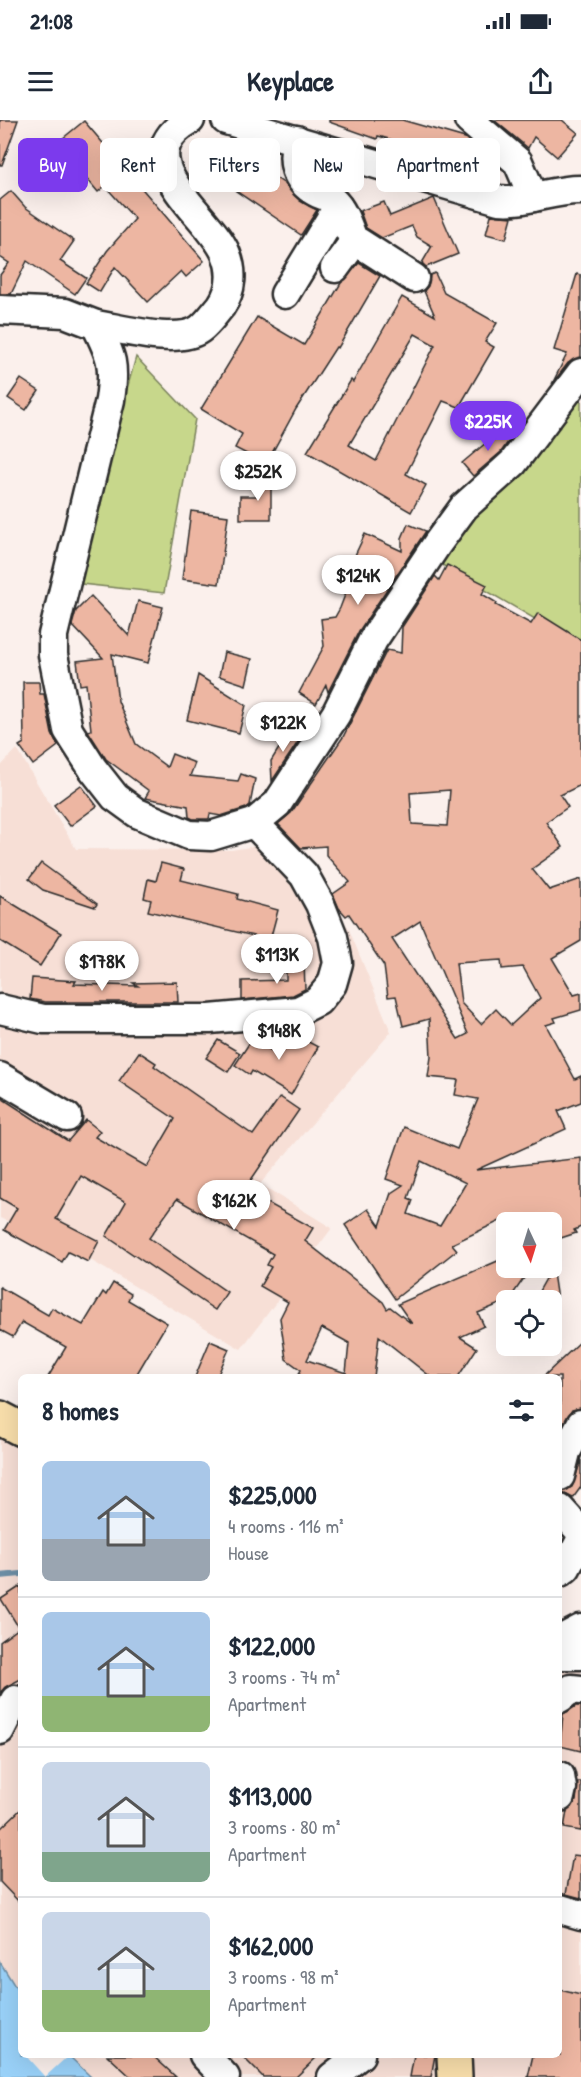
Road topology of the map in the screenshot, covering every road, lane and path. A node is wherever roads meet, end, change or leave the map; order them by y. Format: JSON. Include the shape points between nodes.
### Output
{"nodes":[{"id":1,"x":190,"y":120,"type":"edge"},
{"id":2,"x":226,"y":120,"type":"edge"},
{"id":3,"x":469,"y":120,"type":"edge"},
{"id":4,"x":292,"y":139,"type":"edge"},
{"id":5,"x":364,"y":160,"type":"edge"},
{"id":6,"x":581,"y":190,"type":"edge"},
{"id":7,"x":318,"y":192,"type":"edge"},
{"id":8,"x":533,"y":197,"type":"junction"},
{"id":9,"x":339,"y":207,"type":"junction"},
{"id":10,"x":354,"y":242,"type":"junction"},
{"id":11,"x":335,"y":268,"type":"dead end"},
{"id":12,"x":414,"y":278,"type":"dead end"},
{"id":13,"x":285,"y":294,"type":"dead end"},
{"id":14,"x":0,"y":310,"type":"edge"},
{"id":15,"x":96,"y":325,"type":"junction"},
{"id":16,"x":581,"y":373,"type":"edge"},
{"id":17,"x":254,"y":823,"type":"junction"},
{"id":18,"x":0,"y":1009,"type":"edge"},
{"id":19,"x":0,"y":1077,"type":"edge"},
{"id":20,"x":67,"y":1117,"type":"dead end"},
{"id":21,"x":0,"y":1418,"type":"edge"},
{"id":22,"x":581,"y":1424,"type":"edge"},
{"id":23,"x":18,"y":1427,"type":"edge"},
{"id":24,"x":562,"y":1468,"type":"edge"},
{"id":25,"x":562,"y":1511,"type":"edge"},
{"id":26,"x":581,"y":1532,"type":"edge"},
{"id":27,"x":581,"y":1540,"type":"edge"},
{"id":28,"x":562,"y":1571,"type":"edge"},
{"id":29,"x":581,"y":1629,"type":"edge"},
{"id":30,"x":562,"y":1639,"type":"edge"},
{"id":31,"x":562,"y":1655,"type":"edge"},
{"id":32,"x":581,"y":1655,"type":"edge"},
{"id":33,"x":581,"y":1690,"type":"edge"},
{"id":34,"x":562,"y":1696,"type":"edge"},
{"id":35,"x":12,"y":1703,"type":"edge"},
{"id":36,"x":0,"y":1730,"type":"edge"},
{"id":37,"x":562,"y":1910,"type":"edge"},
{"id":38,"x":581,"y":1916,"type":"edge"},
{"id":39,"x":207,"y":2058,"type":"edge"},
{"id":40,"x":356,"y":2058,"type":"edge"},
{"id":41,"x":454,"y":2058,"type":"edge"},
{"id":42,"x":225,"y":2077,"type":"edge"},
{"id":43,"x":332,"y":2077,"type":"edge"},
{"id":44,"x":455,"y":2077,"type":"edge"}],
"edges":[{"from":1,"to":15,"type":"street","via":[[175,128],[166,144],[165,163],[187,204],[225,251],[232,269],[224,302],[198,331],[185,335]]},
{"from":2,"to":4,"type":"street"},
{"from":3,"to":8,"type":"street","via":[[518,162]]},
{"from":5,"to":8,"type":"street","via":[[499,200],[516,202]]},
{"from":6,"to":8,"type":"street","via":[[556,190]]},
{"from":7,"to":9,"type":"street"},
{"from":9,"to":10,"type":"street"},
{"from":9,"to":13,"type":"street"},
{"from":10,"to":11,"type":"street"},
{"from":10,"to":12,"type":"street"},
{"from":14,"to":15,"type":"street","via":[[64,313]]},
{"from":15,"to":17,"type":"street","via":[[114,370],[110,400],[53,635],[53,655],[68,730],[115,796],[137,813],[189,835],[211,836]]},
{"from":16,"to":17,"type":"street","via":[[513,463],[464,507],[444,534],[373,640],[336,714],[277,804]]},
{"from":17,"to":18,"type":"street","via":[[304,875],[333,937],[338,963],[332,984],[318,1001],[298,1011],[210,1019],[43,1019]]},
{"from":19,"to":20,"type":"street"},
{"from":21,"to":23,"type":"highway"},
{"from":22,"to":24,"type":"street"},
{"from":25,"to":26,"type":"street"},
{"from":27,"to":28,"type":"street"},
{"from":29,"to":30,"type":"street"},
{"from":31,"to":32,"type":"street"},
{"from":33,"to":34,"type":"street","via":[[571,1689]]},
{"from":35,"to":36,"type":"street"},
{"from":37,"to":38,"type":"street"},
{"from":39,"to":42,"type":"street"},
{"from":40,"to":43,"type":"street"},
{"from":41,"to":44,"type":"highway"}]}
